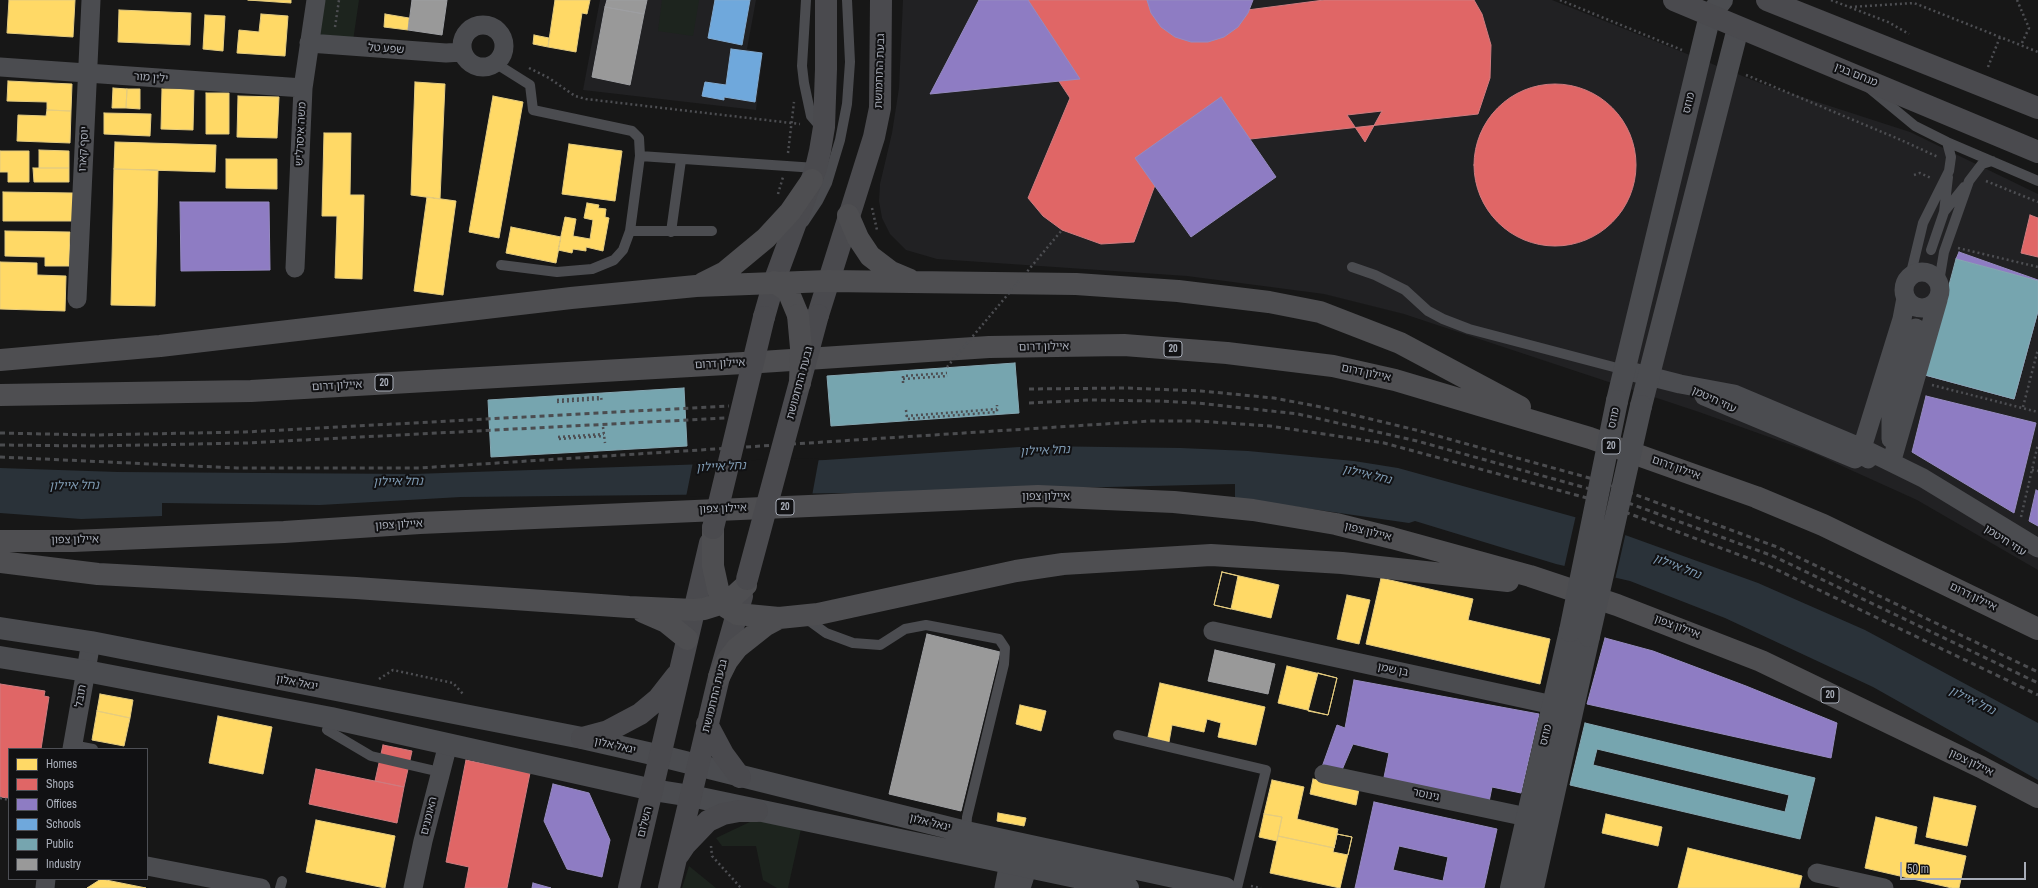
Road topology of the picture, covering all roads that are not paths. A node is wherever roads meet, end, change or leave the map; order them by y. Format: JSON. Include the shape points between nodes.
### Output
{"nodes":[{"id":1,"x":91,"y":0,"type":"edge"},
{"id":2,"x":316,"y":0,"type":"edge"},
{"id":3,"x":806,"y":0,"type":"edge"},
{"id":4,"x":826,"y":0,"type":"edge"},
{"id":5,"x":847,"y":0,"type":"edge"},
{"id":6,"x":881,"y":0,"type":"edge"},
{"id":7,"x":1674,"y":0,"type":"edge"},
{"id":8,"x":1767,"y":0,"type":"edge"},
{"id":9,"x":1716,"y":8,"type":"edge"},
{"id":10,"x":1738,"y":28,"type":"junction"},
{"id":11,"x":309,"y":43,"type":"junction"},
{"id":12,"x":462,"y":52,"type":"junction"},
{"id":13,"x":495,"y":63,"type":"junction"},
{"id":14,"x":0,"y":67,"type":"edge"},
{"id":15,"x":1851,"y":72,"type":"junction"},
{"id":16,"x":88,"y":74,"type":"junction"},
{"id":17,"x":303,"y":88,"type":"junction"},
{"id":18,"x":2038,"y":108,"type":"edge"},
{"id":19,"x":824,"y":127,"type":"junction"},
{"id":20,"x":1947,"y":142,"type":"junction"},
{"id":21,"x":2038,"y":152,"type":"edge"},
{"id":22,"x":640,"y":156,"type":"junction"},
{"id":23,"x":681,"y":160,"type":"junction"},
{"id":24,"x":1992,"y":161,"type":"junction"},
{"id":25,"x":1950,"y":168,"type":"junction"},
{"id":26,"x":814,"y":174,"type":"junction"},
{"id":27,"x":1971,"y":177,"type":"junction"},
{"id":28,"x":2038,"y":181,"type":"edge"},
{"id":29,"x":1944,"y":212,"type":"junction"},
{"id":30,"x":848,"y":215,"type":"junction"},
{"id":31,"x":630,"y":230,"type":"junction"},
{"id":32,"x":712,"y":231,"type":"dead end"},
{"id":33,"x":671,"y":232,"type":"junction"},
{"id":34,"x":791,"y":237,"type":"junction"},
{"id":35,"x":1931,"y":250,"type":"dead end"},
{"id":36,"x":501,"y":265,"type":"dead end"},
{"id":37,"x":1352,"y":267,"type":"dead end"},
{"id":38,"x":295,"y":268,"type":"dead end"},
{"id":39,"x":1910,"y":277,"type":"junction"},
{"id":40,"x":828,"y":281,"type":"junction"},
{"id":41,"x":774,"y":282,"type":"junction"},
{"id":42,"x":916,"y":282,"type":"junction"},
{"id":43,"x":696,"y":286,"type":"junction"},
{"id":44,"x":1938,"y":291,"type":"junction"},
{"id":45,"x":1906,"y":298,"type":"junction"},
{"id":46,"x":77,"y":299,"type":"dead end"},
{"id":47,"x":808,"y":315,"type":"junction"},
{"id":48,"x":1916,"y":328,"type":"dead end"},
{"id":49,"x":0,"y":360,"type":"edge"},
{"id":50,"x":1625,"y":370,"type":"junction"},
{"id":51,"x":1648,"y":376,"type":"junction"},
{"id":52,"x":800,"y":384,"type":"joint"},
{"id":53,"x":1680,"y":384,"type":"junction"},
{"id":54,"x":0,"y":395,"type":"edge"},
{"id":55,"x":1891,"y":410,"type":"junction"},
{"id":56,"x":1569,"y":432,"type":"junction"},
{"id":57,"x":1862,"y":448,"type":"junction"},
{"id":58,"x":1892,"y":460,"type":"junction"},
{"id":59,"x":1871,"y":465,"type":"junction"},
{"id":60,"x":713,"y":528,"type":"joint"},
{"id":61,"x":0,"y":541,"type":"edge"},
{"id":62,"x":2038,"y":548,"type":"edge"},
{"id":63,"x":0,"y":562,"type":"edge"},
{"id":64,"x":2038,"y":562,"type":"edge"},
{"id":65,"x":708,"y":580,"type":"junction"},
{"id":66,"x":1561,"y":586,"type":"junction"},
{"id":67,"x":629,"y":608,"type":"junction"},
{"id":68,"x":730,"y":609,"type":"junction"},
{"id":69,"x":694,"y":610,"type":"junction"},
{"id":70,"x":804,"y":617,"type":"junction"},
{"id":71,"x":779,"y":618,"type":"junction"},
{"id":72,"x":0,"y":628,"type":"edge"},
{"id":73,"x":2038,"y":629,"type":"edge"},
{"id":74,"x":1213,"y":631,"type":"dead end"},
{"id":75,"x":1580,"y":633,"type":"junction"},
{"id":76,"x":687,"y":639,"type":"junction"},
{"id":77,"x":91,"y":642,"type":"junction"},
{"id":78,"x":0,"y":657,"type":"edge"},
{"id":79,"x":86,"y":670,"type":"junction"},
{"id":80,"x":680,"y":670,"type":"junction"},
{"id":81,"x":719,"y":677,"type":"junction"},
{"id":82,"x":1563,"y":707,"type":"junction"},
{"id":83,"x":331,"y":718,"type":"junction"},
{"id":84,"x":708,"y":724,"type":"junction"},
{"id":85,"x":1118,"y":735,"type":"dead end"},
{"id":86,"x":582,"y":738,"type":"junction"},
{"id":87,"x":448,"y":744,"type":"junction"},
{"id":88,"x":72,"y":747,"type":"edge"},
{"id":89,"x":82,"y":748,"type":"edge"},
{"id":90,"x":661,"y":756,"type":"junction"},
{"id":91,"x":698,"y":765,"type":"junction"},
{"id":92,"x":440,"y":772,"type":"junction"},
{"id":93,"x":1324,"y":774,"type":"dead end"},
{"id":94,"x":740,"y":777,"type":"junction"},
{"id":95,"x":653,"y":790,"type":"junction"},
{"id":96,"x":691,"y":796,"type":"junction"},
{"id":97,"x":2038,"y":797,"type":"edge"},
{"id":98,"x":757,"y":811,"type":"junction"},
{"id":99,"x":1527,"y":818,"type":"junction"},
{"id":100,"x":966,"y":832,"type":"junction"},
{"id":101,"x":1022,"y":844,"type":"junction"},
{"id":102,"x":676,"y":860,"type":"junction"},
{"id":103,"x":1018,"y":864,"type":"junction"},
{"id":104,"x":148,"y":866,"type":"edge"},
{"id":105,"x":1817,"y":873,"type":"dead end"},
{"id":106,"x":261,"y":888,"type":"edge"},
{"id":107,"x":413,"y":888,"type":"edge"},
{"id":108,"x":629,"y":888,"type":"edge"},
{"id":109,"x":669,"y":888,"type":"edge"},
{"id":110,"x":1004,"y":888,"type":"edge"},
{"id":111,"x":1021,"y":888,"type":"edge"},
{"id":112,"x":1128,"y":888,"type":"edge"},
{"id":113,"x":1225,"y":888,"type":"edge"},
{"id":114,"x":1237,"y":888,"type":"edge"},
{"id":115,"x":1511,"y":888,"type":"edge"},
{"id":116,"x":1533,"y":888,"type":"edge"},
{"id":117,"x":1884,"y":888,"type":"edge"}],
"edges":[{"from":1,"to":16,"type":"street","name":"יוסף קארו"},
{"from":2,"to":11,"type":"street","name":"משה איסרליש"},
{"from":3,"to":19,"type":"lane","via":[[802,66],[804,83],[811,116],[817,124]]},
{"from":4,"to":19,"type":"main road"},
{"from":5,"to":34,"type":"lane","via":[[850,80],[840,140],[827,183],[818,201]]},
{"from":6,"to":30,"type":"main road","name":"גבעת התחמושת","via":[[880,108],[863,175]]},
{"from":7,"to":9,"type":"main road","name":"מנחם בגין"},
{"from":8,"to":18,"type":"main road"},
{"from":9,"to":10,"type":"main road","name":"מנחם בגין"},
{"from":9,"to":50,"type":"street","name":"מוזס","via":[[1699,57]]},
{"from":10,"to":15,"type":"main road","name":"מנחם בגין"},
{"from":10,"to":51,"type":"street","name":"מוזס"},
{"from":11,"to":12,"type":"street","name":"שפע טל"},
{"from":11,"to":17,"type":"street","name":"משה איסרליש"},
{"from":12,"to":13,"type":"street","via":[[473,65],[484,67]]},
{"from":12,"to":13,"type":"street","via":[[462,40],[469,30],[474,26],[487,25],[498,32],[504,43],[502,54]]},
{"from":13,"to":22,"type":"lane","via":[[530,85],[533,110],[632,131],[639,138]]},
{"from":14,"to":16,"type":"street","name":"ילין מור"},
{"from":15,"to":20,"type":"lane","via":[[1889,107],[1915,126]]},
{"from":15,"to":21,"type":"main road","name":"מנחם בגין"},
{"from":16,"to":17,"type":"street","name":"ילין מור"},
{"from":16,"to":46,"type":"street","name":"יוסף קארו"},
{"from":17,"to":38,"type":"street","name":"משה איסרליש"},
{"from":19,"to":26,"type":"main road"},
{"from":20,"to":24,"type":"lane"},
{"from":20,"to":25,"type":"lane"},
{"from":22,"to":23,"type":"lane"},
{"from":22,"to":31,"type":"lane"},
{"from":23,"to":26,"type":"lane","via":[[786,167]]},
{"from":23,"to":33,"type":"lane"},
{"from":24,"to":27,"type":"lane","via":[[1982,164]]},
{"from":24,"to":28,"type":"lane"},
{"from":25,"to":29,"type":"lane"},
{"from":25,"to":39,"type":"lane","via":[[1924,223]]},
{"from":26,"to":34,"type":"main road"},
{"from":26,"to":43,"type":"highway","via":[[790,212],[757,246],[725,272]]},
{"from":27,"to":29,"type":"lane"},
{"from":27,"to":44,"type":"lane","via":[[1944,252]]},
{"from":29,"to":35,"type":"lane"},
{"from":30,"to":40,"type":"main road","name":"גבעת התחמושת"},
{"from":30,"to":42,"type":"highway","via":[[858,238],[870,256],[891,272]]},
{"from":31,"to":33,"type":"lane"},
{"from":31,"to":36,"type":"lane","via":[[623,250],[614,260],[592,269],[557,272]]},
{"from":32,"to":33,"type":"lane"},
{"from":34,"to":41,"type":"main road"},
{"from":37,"to":50,"type":"lane","via":[[1405,290],[1428,311],[1443,320]]},
{"from":39,"to":44,"type":"street","via":[[1914,273],[1926,272],[1936,278]]},
{"from":39,"to":45,"type":"street","via":[[1904,286]]},
{"from":40,"to":41,"type":"highway"},
{"from":40,"to":42,"type":"highway"},
{"from":40,"to":47,"type":"main road","name":"גבעת התחמושת"},
{"from":41,"to":43,"type":"highway"},
{"from":41,"to":47,"type":"highway","via":[[788,291]]},
{"from":41,"to":60,"type":"main road","bridge":true},
{"from":42,"to":56,"type":"highway","via":[[1076,284],[1178,291],[1269,302],[1320,312],[1400,343]]},
{"from":43,"to":49,"type":"highway","via":[[160,346]]},
{"from":44,"to":45,"type":"street","via":[[1929,307],[1918,308]]},
{"from":44,"to":58,"type":"street"},
{"from":45,"to":57,"type":"street","via":[[1902,319]]},
{"from":47,"to":52,"type":"highway","bridge":true,"via":[[801,348]]},
{"from":48,"to":55,"type":"street"},
{"from":50,"to":51,"type":"street"},
{"from":50,"to":75,"type":"street","name":"מוזס","bridge":true,"via":[[1617,401]]},
{"from":51,"to":53,"type":"street"},
{"from":51,"to":75,"type":"street","name":"מוזס","bridge":true},
{"from":52,"to":68,"type":"main road","name":"גבעת התחמושת","bridge":true,"via":[[746,582]]},
{"from":53,"to":57,"type":"street","name":"עוזי חיטמן","via":[[1734,394]]},
{"from":53,"to":59,"type":"street","name":"עוזי חיטמן"},
{"from":54,"to":56,"type":"highway","name":"איילון דרום","number":"20","via":[[251,391],[989,347],[1124,345],[1227,353],[1333,366],[1395,380]]},
{"from":55,"to":57,"type":"street"},
{"from":55,"to":58,"type":"street"},
{"from":56,"to":73,"type":"highway","name":"איילון דרום","number":"20","via":[[1654,460],[1790,511]]},
{"from":57,"to":58,"type":"street","name":"עוזי חיטמן"},
{"from":57,"to":59,"type":"street"},
{"from":58,"to":59,"type":"street"},
{"from":58,"to":62,"type":"street","name":"עוזי חיטמן"},
{"from":59,"to":64,"type":"street","name":"עוזי חיטמן","via":[[1965,515]]},
{"from":60,"to":65,"type":"highway","via":[[713,566]]},
{"from":61,"to":66,"type":"highway","name":"איילון צפון","number":"20","via":[[74,541],[284,532],[1022,497],[1113,498],[1253,510],[1336,524]]},
{"from":63,"to":67,"type":"highway","via":[[98,574],[356,588]]},
{"from":65,"to":68,"type":"highway"},
{"from":65,"to":69,"type":"main road"},
{"from":66,"to":70,"type":"highway","via":[[1342,563],[1211,555],[1063,564],[1016,571]]},
{"from":66,"to":97,"type":"highway","name":"איילון צפון","number":"20","via":[[1625,607],[1754,658]]},
{"from":67,"to":69,"type":"highway"},
{"from":67,"to":76,"type":"highway","via":[[666,622]]},
{"from":68,"to":69,"type":"highway"},
{"from":68,"to":71,"type":"highway"},
{"from":68,"to":81,"type":"main road","name":"גבעת התחמושת"},
{"from":69,"to":76,"type":"main road"},
{"from":70,"to":71,"type":"highway"},
{"from":70,"to":100,"type":"lane","via":[[826,633],[853,643],[880,645],[905,629],[926,625],[999,639],[1005,648],[1004,664],[967,817]]},
{"from":71,"to":81,"type":"highway","via":[[761,628],[737,648]]},
{"from":72,"to":77,"type":"street","name":"יגאל אלון"},
{"from":74,"to":82,"type":"street","name":"בן שמן"},
{"from":75,"to":82,"type":"street","name":"מוזס"},
{"from":76,"to":80,"type":"main road"},
{"from":77,"to":79,"type":"street","name":"תובל"},
{"from":77,"to":86,"type":"street","name":"יגאל אלון"},
{"from":78,"to":79,"type":"street","name":"יגאל אלון"},
{"from":79,"to":83,"type":"street","name":"יגאל אלון"},
{"from":79,"to":88,"type":"street","name":"תובל"},
{"from":80,"to":86,"type":"main road","via":[[658,699],[640,714],[608,731]]},
{"from":80,"to":90,"type":"main road"},
{"from":81,"to":84,"type":"main road","name":"גבעת התחמושת"},
{"from":82,"to":99,"type":"street","name":"מוזס"},
{"from":82,"to":116,"type":"street","name":"מוזס"},
{"from":83,"to":87,"type":"street","name":"יגאל אלון"},
{"from":83,"to":92,"type":"lane","via":[[327,730],[371,756]]},
{"from":84,"to":91,"type":"main road","name":"גבעת התחמושת"},
{"from":84,"to":94,"type":"main road","via":[[722,754]]},
{"from":85,"to":114,"type":"lane","via":[[1191,756],[1266,770]]},
{"from":86,"to":90,"type":"street","name":"יגאל אלון"},
{"from":87,"to":92,"type":"street","name":"האומנים"},
{"from":87,"to":95,"type":"street","name":"יגאל אלון"},
{"from":88,"to":89,"type":"lane"},
{"from":90,"to":91,"type":"street","name":"יגאל אלון"},
{"from":90,"to":95,"type":"main road","name":"השלום"},
{"from":91,"to":94,"type":"street","name":"יגאל אלון"},
{"from":91,"to":96,"type":"main road"},
{"from":92,"to":107,"type":"street","name":"האומנים"},
{"from":93,"to":99,"type":"street","name":"גינוסר"},
{"from":94,"to":100,"type":"street","name":"יגאל אלון"},
{"from":95,"to":96,"type":"street","name":"יגאל אלון"},
{"from":95,"to":108,"type":"main road","name":"השלום"},
{"from":96,"to":98,"type":"street","name":"יגאל אלון"},
{"from":96,"to":102,"type":"main road"},
{"from":98,"to":102,"type":"main road","via":[[723,814],[708,821],[685,845]]},
{"from":98,"to":103,"type":"street","name":"יגאל אלון"},
{"from":99,"to":115,"type":"street","name":"מוזס"},
{"from":100,"to":101,"type":"street","name":"יגאל אלון"},
{"from":101,"to":103,"type":"street","via":[[1016,849]]},
{"from":101,"to":113,"type":"street","name":"יגאל אלון"},
{"from":102,"to":109,"type":"main road"},
{"from":103,"to":110,"type":"street"},
{"from":103,"to":111,"type":"street"},
{"from":103,"to":112,"type":"street","name":"יגאל אלון"},
{"from":104,"to":106,"type":"street"},
{"from":105,"to":117,"type":"street"}]}
